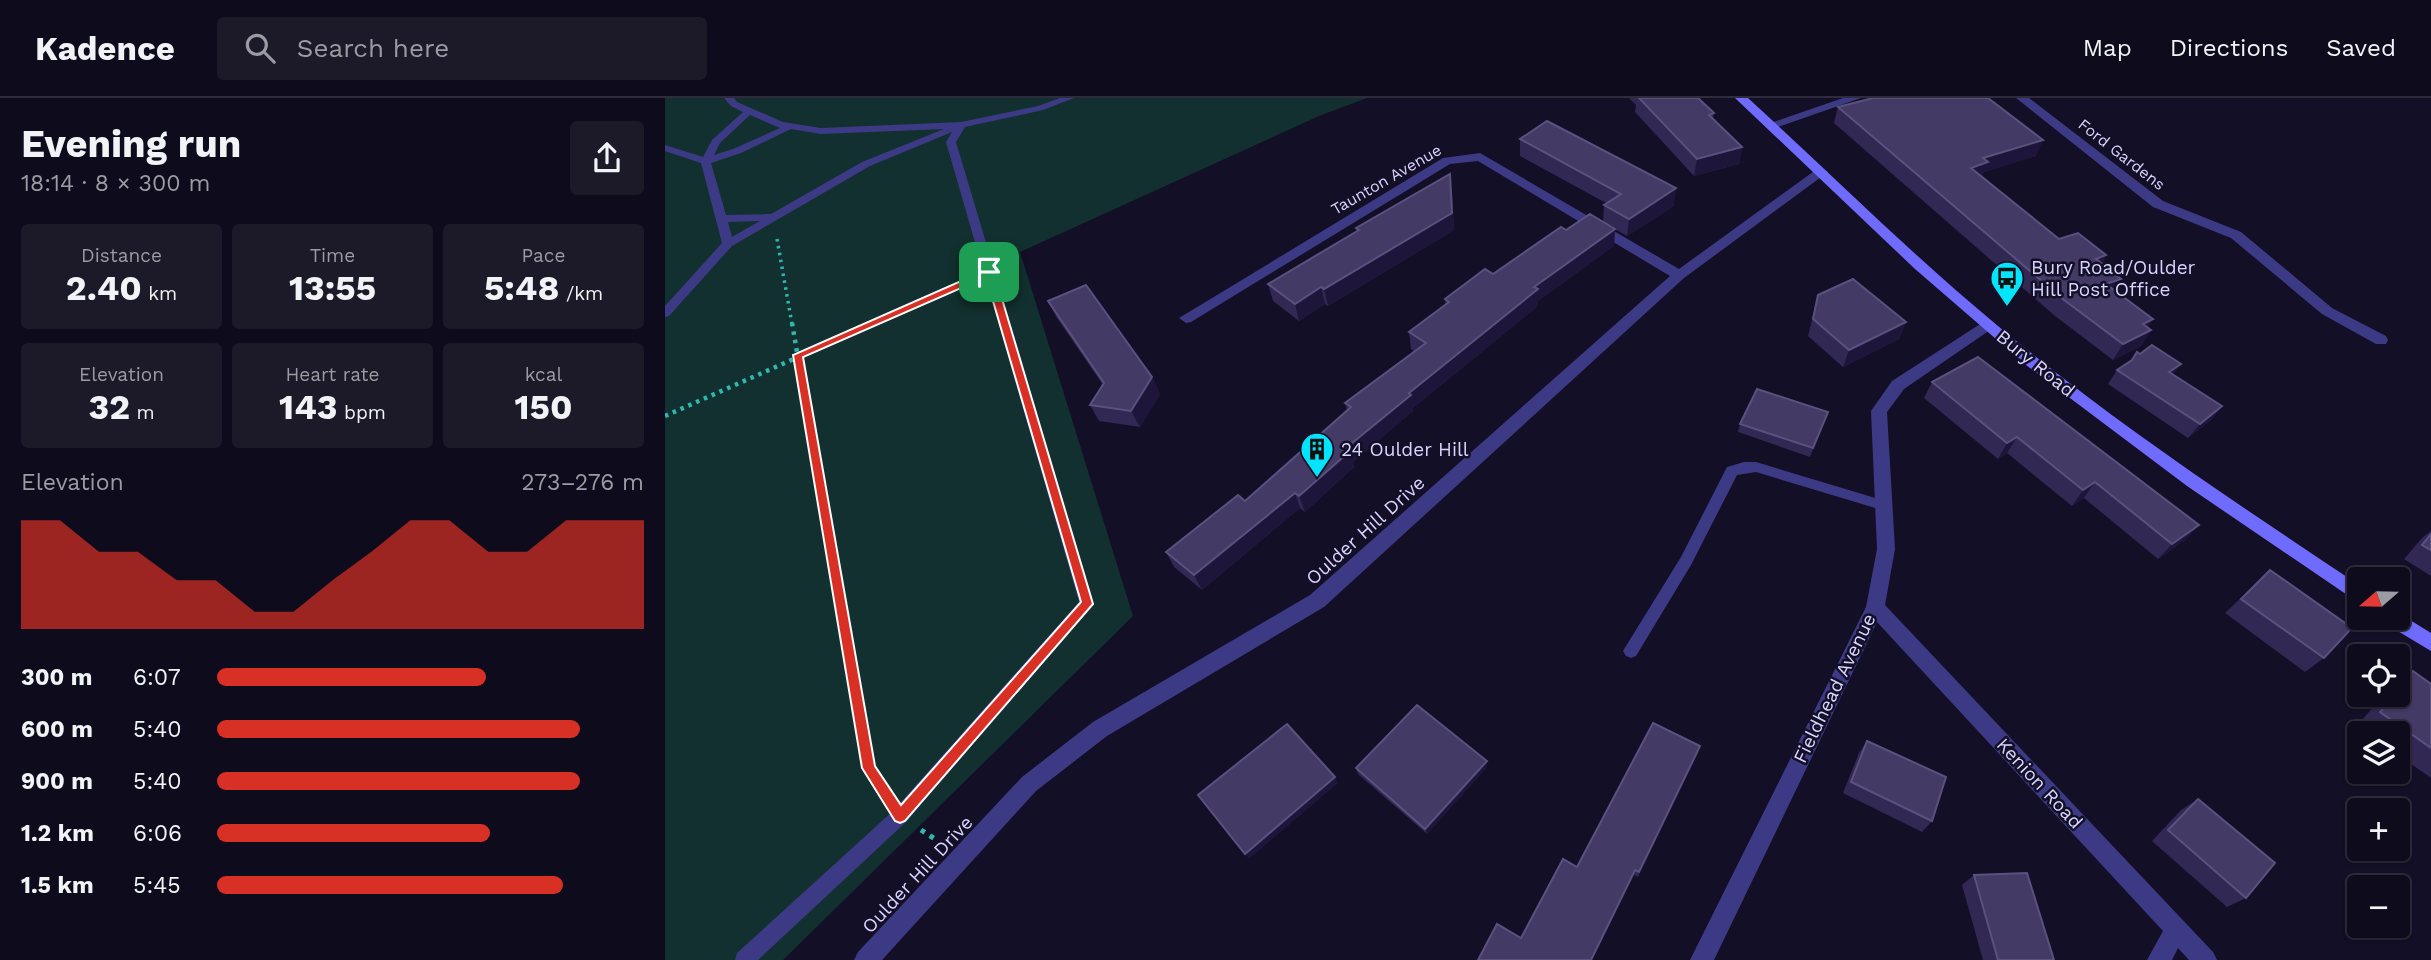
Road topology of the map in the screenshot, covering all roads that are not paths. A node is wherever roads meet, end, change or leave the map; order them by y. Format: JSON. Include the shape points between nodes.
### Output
{"nodes":[{"id":1,"x":729,"y":98,"type":"edge"},
{"id":2,"x":1069,"y":98,"type":"edge"},
{"id":3,"x":1741,"y":98,"type":"edge"},
{"id":4,"x":1855,"y":98,"type":"edge"},
{"id":5,"x":2022,"y":98,"type":"edge"},
{"id":6,"x":749,"y":111,"type":"junction"},
{"id":7,"x":961,"y":125,"type":"junction"},
{"id":8,"x":1771,"y":125,"type":"junction"},
{"id":9,"x":791,"y":126,"type":"junction"},
{"id":10,"x":665,"y":148,"type":"edge"},
{"id":11,"x":706,"y":161,"type":"junction"},
{"id":12,"x":1822,"y":172,"type":"junction"},
{"id":13,"x":773,"y":217,"type":"junction"},
{"id":14,"x":722,"y":219,"type":"junction"},
{"id":15,"x":728,"y":244,"type":"junction"},
{"id":16,"x":1679,"y":275,"type":"junction"},
{"id":17,"x":665,"y":313,"type":"edge"},
{"id":18,"x":1186,"y":318,"type":"dead end"},
{"id":19,"x":1988,"y":324,"type":"junction"},
{"id":20,"x":2381,"y":340,"type":"dead end"},
{"id":21,"x":1882,"y":505,"type":"junction"},
{"id":22,"x":2347,"y":587,"type":"edge"},
{"id":23,"x":1875,"y":607,"type":"junction"},
{"id":24,"x":2410,"y":629,"type":"edge"},
{"id":25,"x":2431,"y":643,"type":"edge"},
{"id":26,"x":1631,"y":651,"type":"dead end"},
{"id":27,"x":2176,"y":930,"type":"junction"},
{"id":28,"x":744,"y":960,"type":"edge"},
{"id":29,"x":866,"y":960,"type":"edge"},
{"id":30,"x":1702,"y":960,"type":"edge"},
{"id":31,"x":2159,"y":960,"type":"edge"},
{"id":32,"x":2205,"y":960,"type":"edge"}],
"edges":[{"from":1,"to":6,"type":"lane"},
{"from":2,"to":7,"type":"lane"},
{"from":3,"to":8,"type":"main road","name":"Bury Road"},
{"from":4,"to":8,"type":"street"},
{"from":5,"to":20,"type":"street","name":"Ford Gardens","via":[[2158,204],[2236,235],[2327,311]]},
{"from":6,"to":9,"type":"lane"},
{"from":6,"to":11,"type":"lane","via":[[716,142]]},
{"from":7,"to":9,"type":"lane","via":[[821,131]]},
{"from":7,"to":13,"type":"lane","via":[[866,164]]},
{"from":7,"to":28,"type":"lane","via":[[951,142],[1087,604],[900,816]]},
{"from":8,"to":12,"type":"main road","name":"Bury Road"},
{"from":9,"to":11,"type":"lane"},
{"from":10,"to":11,"type":"lane"},
{"from":11,"to":14,"type":"lane"},
{"from":12,"to":16,"type":"street","name":"Oulder Hill Drive"},
{"from":12,"to":19,"type":"main road","name":"Bury Road"},
{"from":13,"to":14,"type":"lane"},
{"from":13,"to":15,"type":"lane"},
{"from":14,"to":15,"type":"lane"},
{"from":15,"to":17,"type":"lane"},
{"from":16,"to":18,"type":"street","name":"Taunton Avenue","via":[[1480,157],[1447,161]]},
{"from":16,"to":29,"type":"street","name":"Oulder Hill Drive","via":[[1317,601],[1100,729],[1029,784]]},
{"from":19,"to":21,"type":"street","name":"Fieldhead Avenue","via":[[1898,386],[1878,411]]},
{"from":19,"to":22,"type":"main road","name":"Bury Road","via":[[2125,433]]},
{"from":21,"to":23,"type":"street","name":"Fieldhead Avenue","via":[[1886,550]]},
{"from":21,"to":26,"type":"lane","via":[[1756,467],[1732,471],[1686,561]]},
{"from":23,"to":27,"type":"street","name":"Kenion Road"},
{"from":23,"to":30,"type":"street","name":"Fieldhead Avenue"},
{"from":24,"to":25,"type":"main road"},
{"from":27,"to":31,"type":"street"},
{"from":27,"to":32,"type":"street","name":"Kenion Road"}]}
